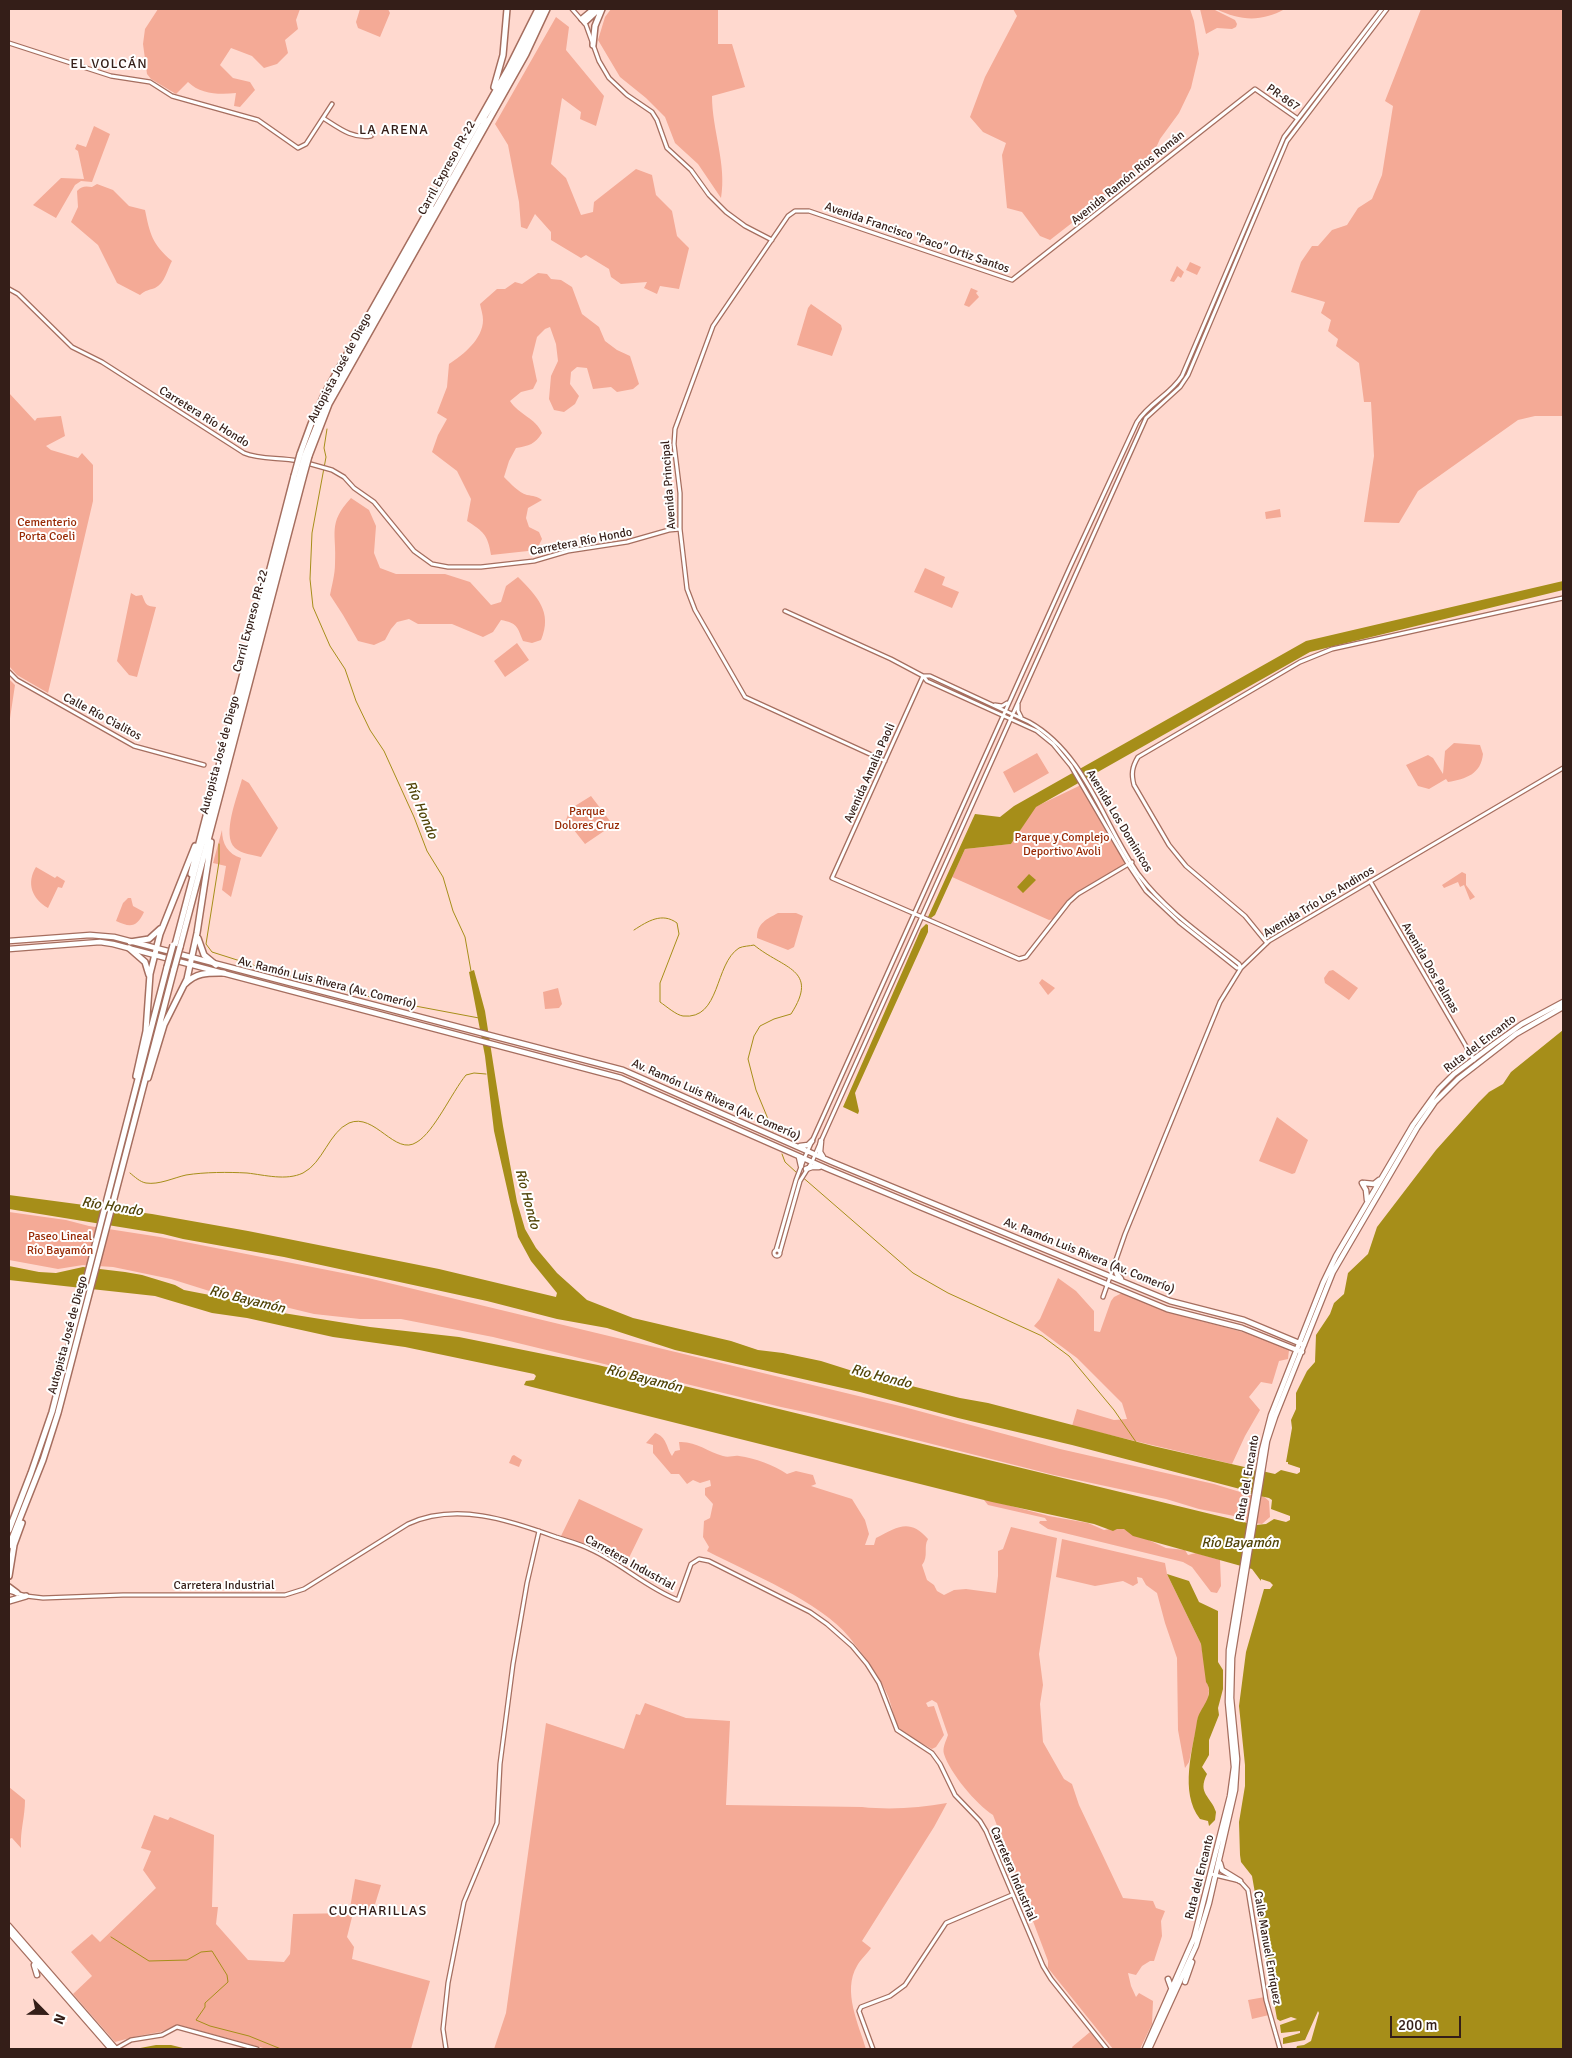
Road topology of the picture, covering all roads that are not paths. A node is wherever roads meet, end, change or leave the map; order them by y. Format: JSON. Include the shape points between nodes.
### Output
{"nodes":[{"id":1,"x":507,"y":9,"type":"edge"},
{"id":2,"x":538,"y":9,"type":"edge"},
{"id":3,"x":546,"y":9,"type":"edge"},
{"id":4,"x":572,"y":9,"type":"edge"},
{"id":5,"x":594,"y":9,"type":"edge"},
{"id":6,"x":600,"y":9,"type":"edge"},
{"id":7,"x":1382,"y":9,"type":"edge"},
{"id":8,"x":1387,"y":9,"type":"edge"},
{"id":9,"x":584,"y":20,"type":"junction"},
{"id":10,"x":9,"y":43,"type":"edge"},
{"id":11,"x":593,"y":45,"type":"junction"},
{"id":12,"x":1255,"y":89,"type":"joint"},
{"id":13,"x":332,"y":104,"type":"dead end"},
{"id":14,"x":323,"y":118,"type":"junction"},
{"id":15,"x":1299,"y":120,"type":"junction"},
{"id":16,"x":476,"y":125,"type":"junction"},
{"id":17,"x":372,"y":136,"type":"dead end"},
{"id":18,"x":772,"y":240,"type":"junction"},
{"id":19,"x":1012,"y":280,"type":"joint"},
{"id":20,"x":9,"y":289,"type":"edge"},
{"id":21,"x":1224,"y":292,"type":"junction"},
{"id":22,"x":1212,"y":304,"type":"junction"},
{"id":23,"x":1210,"y":325,"type":"junction"},
{"id":24,"x":304,"y":455,"type":"junction"},
{"id":25,"x":299,"y":477,"type":"junction"},
{"id":26,"x":680,"y":529,"type":"junction"},
{"id":27,"x":1563,"y":598,"type":"edge"},
{"id":28,"x":785,"y":611,"type":"dead end"},
{"id":29,"x":9,"y":672,"type":"edge"},
{"id":30,"x":923,"y":676,"type":"junction"},
{"id":31,"x":1012,"y":696,"type":"junction"},
{"id":32,"x":1018,"y":702,"type":"junction"},
{"id":33,"x":991,"y":704,"type":"junction"},
{"id":34,"x":991,"y":709,"type":"junction"},
{"id":35,"x":1004,"y":713,"type":"junction"},
{"id":36,"x":1012,"y":716,"type":"junction"},
{"id":37,"x":1023,"y":719,"type":"junction"},
{"id":38,"x":1019,"y":722,"type":"junction"},
{"id":39,"x":998,"y":726,"type":"junction"},
{"id":40,"x":1005,"y":732,"type":"junction"},
{"id":41,"x":885,"y":761,"type":"junction"},
{"id":42,"x":204,"y":765,"type":"dead end"},
{"id":43,"x":1563,"y":768,"type":"edge"},
{"id":44,"x":1090,"y":794,"type":"junction"},
{"id":45,"x":207,"y":811,"type":"junction"},
{"id":46,"x":216,"y":813,"type":"junction"},
{"id":47,"x":1130,"y":863,"type":"junction"},
{"id":48,"x":1370,"y":881,"type":"junction"},
{"id":49,"x":914,"y":914,"type":"junction"},
{"id":50,"x":921,"y":918,"type":"junction"},
{"id":51,"x":163,"y":925,"type":"junction"},
{"id":52,"x":198,"y":933,"type":"junction"},
{"id":53,"x":9,"y":941,"type":"edge"},
{"id":54,"x":130,"y":942,"type":"junction"},
{"id":55,"x":1266,"y":943,"type":"junction"},
{"id":56,"x":176,"y":946,"type":"junction"},
{"id":57,"x":129,"y":948,"type":"junction"},
{"id":58,"x":9,"y":949,"type":"edge"},
{"id":59,"x":155,"y":952,"type":"junction"},
{"id":60,"x":191,"y":962,"type":"junction"},
{"id":61,"x":216,"y":965,"type":"junction"},
{"id":62,"x":170,"y":968,"type":"junction"},
{"id":63,"x":1241,"y":968,"type":"junction"},
{"id":64,"x":224,"y":974,"type":"junction"},
{"id":65,"x":149,"y":981,"type":"junction"},
{"id":66,"x":183,"y":986,"type":"junction"},
{"id":67,"x":1563,"y":1002,"type":"edge"},
{"id":68,"x":1563,"y":1007,"type":"edge"},
{"id":69,"x":1475,"y":1061,"type":"junction"},
{"id":70,"x":136,"y":1086,"type":"junction"},
{"id":71,"x":143,"y":1088,"type":"junction"},
{"id":72,"x":139,"y":1102,"type":"junction"},
{"id":73,"x":812,"y":1141,"type":"junction"},
{"id":74,"x":821,"y":1141,"type":"junction"},
{"id":75,"x":796,"y":1146,"type":"junction"},
{"id":76,"x":808,"y":1151,"type":"junction"},
{"id":77,"x":815,"y":1154,"type":"junction"},
{"id":78,"x":798,"y":1156,"type":"junction"},
{"id":79,"x":804,"y":1159,"type":"junction"},
{"id":80,"x":828,"y":1160,"type":"junction"},
{"id":81,"x":812,"y":1162,"type":"junction"},
{"id":82,"x":801,"y":1166,"type":"junction"},
{"id":83,"x":823,"y":1167,"type":"junction"},
{"id":84,"x":806,"y":1169,"type":"junction"},
{"id":85,"x":800,"y":1175,"type":"junction"},
{"id":86,"x":1384,"y":1175,"type":"junction"},
{"id":87,"x":112,"y":1181,"type":"junction"},
{"id":88,"x":1364,"y":1207,"type":"junction"},
{"id":89,"x":778,"y":1251,"type":"dead end"},
{"id":90,"x":1114,"y":1264,"type":"junction"},
{"id":91,"x":1109,"y":1276,"type":"junction"},
{"id":92,"x":1126,"y":1283,"type":"junction"},
{"id":93,"x":1107,"y":1284,"type":"junction"},
{"id":94,"x":1103,"y":1296,"type":"dead end"},
{"id":95,"x":1304,"y":1333,"type":"junction"},
{"id":96,"x":1283,"y":1336,"type":"junction"},
{"id":97,"x":1302,"y":1344,"type":"junction"},
{"id":98,"x":1289,"y":1347,"type":"junction"},
{"id":99,"x":1300,"y":1351,"type":"junction"},
{"id":100,"x":1294,"y":1357,"type":"junction"},
{"id":101,"x":1262,"y":1463,"type":"junction"},
{"id":102,"x":29,"y":1488,"type":"junction"},
{"id":103,"x":9,"y":1520,"type":"edge"},
{"id":104,"x":9,"y":1530,"type":"edge"},
{"id":105,"x":539,"y":1531,"type":"junction"},
{"id":106,"x":9,"y":1546,"type":"edge"},
{"id":107,"x":1243,"y":1575,"type":"junction"},
{"id":108,"x":9,"y":1576,"type":"edge"},
{"id":109,"x":9,"y":1587,"type":"edge"},
{"id":110,"x":9,"y":1591,"type":"edge"},
{"id":111,"x":17,"y":1593,"type":"junction"},
{"id":112,"x":26,"y":1596,"type":"junction"},
{"id":113,"x":9,"y":1601,"type":"edge"},
{"id":114,"x":1220,"y":1857,"type":"junction"},
{"id":115,"x":1213,"y":1874,"type":"junction"},
{"id":116,"x":1240,"y":1881,"type":"junction"},
{"id":117,"x":1012,"y":1895,"type":"junction"},
{"id":118,"x":9,"y":1926,"type":"edge"},
{"id":119,"x":9,"y":1932,"type":"edge"},
{"id":120,"x":1196,"y":1946,"type":"junction"},
{"id":121,"x":29,"y":1956,"type":"junction"},
{"id":122,"x":1168,"y":1979,"type":"dead end"},
{"id":123,"x":51,"y":1981,"type":"junction"},
{"id":124,"x":1185,"y":1982,"type":"dead end"},
{"id":125,"x":1172,"y":1990,"type":"junction"},
{"id":126,"x":114,"y":2049,"type":"edge"},
{"id":127,"x":257,"y":2049,"type":"edge"},
{"id":128,"x":446,"y":2049,"type":"edge"},
{"id":129,"x":873,"y":2049,"type":"edge"},
{"id":130,"x":1107,"y":2049,"type":"edge"},
{"id":131,"x":1145,"y":2049,"type":"edge"},
{"id":132,"x":1149,"y":2049,"type":"edge"},
{"id":133,"x":1280,"y":2049,"type":"edge"}],
"edges":[{"from":1,"to":16,"type":"highway","via":[[500,69]]},
{"from":2,"to":16,"type":"highway","name":"Autopista José de Diego"},
{"from":3,"to":24,"type":"highway","name":"Autopista José de Diego","via":[[496,110]]},
{"from":3,"to":24,"type":"highway","name":"Carril Expreso PR-22","via":[[328,398]]},
{"from":4,"to":9,"type":"street"},
{"from":5,"to":9,"type":"highway"},
{"from":6,"to":9,"type":"highway"},
{"from":6,"to":11,"type":"highway"},
{"from":7,"to":15,"type":"street","number":"PR-867"},
{"from":8,"to":15,"type":"street","number":"PR-867"},
{"from":9,"to":11,"type":"street"},
{"from":10,"to":14,"type":"street","via":[[111,76],[150,82],[172,96],[258,120],[298,148],[306,144]]},
{"from":11,"to":18,"type":"street","via":[[609,78],[652,112],[667,148],[691,170],[716,203],[745,226]]},
{"from":12,"to":15,"type":"street","name":"PR-867","number":"PR-867"},
{"from":12,"to":19,"type":"street","name":"Avenida Ramón Ríos Román","number":"PR-867"},
{"from":13,"to":14,"type":"street"},
{"from":14,"to":17,"type":"street","via":[[351,136]]},
{"from":15,"to":21,"type":"street","via":[[1282,151]]},
{"from":15,"to":22,"type":"street","via":[[1278,147]]},
{"from":16,"to":24,"type":"highway","name":"Autopista José de Diego","via":[[330,385],[311,424]]},
{"from":18,"to":19,"type":"street","name":"Avenida Francisco \"Paco\" Ortiz Santos","number":"PR-867","via":[[788,216],[796,210],[810,211]]},
{"from":18,"to":26,"type":"street","name":"Avenida Principal","via":[[713,326],[675,429]]},
{"from":20,"to":26,"type":"street","name":"Carretera Río Hondo","via":[[72,347],[102,362],[244,453],[284,457],[332,470],[344,477],[374,502],[420,555],[432,564],[480,567],[534,561]]},
{"from":21,"to":22,"type":"street","via":[[1217,303]]},
{"from":21,"to":23,"type":"street"},
{"from":22,"to":23,"type":"street"},
{"from":22,"to":31,"type":"street","via":[[1182,376],[1172,389],[1144,411],[1138,422]]},
{"from":23,"to":32,"type":"street","via":[[1185,382],[1146,418]]},
{"from":24,"to":25,"type":"highway","name":"Autopista José de Diego","bridge":true},
{"from":24,"to":25,"type":"highway","name":"Autopista José de Diego","bridge":true},
{"from":25,"to":45,"type":"highway","name":"Autopista José de Diego"},
{"from":25,"to":46,"type":"highway","name":"Autopista José de Diego"},
{"from":25,"to":56,"type":"highway","name":"Carril Expreso PR-22"},
{"from":26,"to":41,"type":"street","name":"Avenida Principal","via":[[688,589],[695,610],[746,697]]},
{"from":27,"to":55,"type":"street","via":[[1324,652],[1292,666],[1138,757],[1133,766],[1134,785],[1169,845],[1186,866],[1245,916]]},
{"from":28,"to":30,"type":"street","name":"Avenida Los Dominicos","via":[[891,658]]},
{"from":29,"to":42,"type":"street","name":"Calle Río Cialitos","via":[[17,680],[134,746]]},
{"from":30,"to":33,"type":"street","name":"Avenida Los Dominicos","via":[[930,676]]},
{"from":30,"to":34,"type":"street","name":"Avenida Los Dominicos","via":[[927,681]]},
{"from":30,"to":41,"type":"street","name":"Avenida Amalia Paoli"},
{"from":31,"to":33,"type":"street","via":[[1002,706]]},
{"from":31,"to":35,"type":"street"},
{"from":32,"to":36,"type":"street"},
{"from":32,"to":37,"type":"street"},
{"from":33,"to":35,"type":"street","name":"Avenida Los Dominicos"},
{"from":34,"to":35,"type":"street","name":"Avenida Los Dominicos"},
{"from":34,"to":39,"type":"street","via":[[999,718]]},
{"from":35,"to":36,"type":"street","name":"Avenida Los Dominicos"},
{"from":35,"to":39,"type":"street"},
{"from":36,"to":37,"type":"street","name":"Avenida Los Dominicos"},
{"from":36,"to":38,"type":"street","name":"Avenida Los Dominicos"},
{"from":36,"to":40,"type":"street"},
{"from":37,"to":44,"type":"street","name":"Avenida Los Dominicos","via":[[1056,741],[1074,762]]},
{"from":38,"to":40,"type":"street","via":[[1014,722]]},
{"from":38,"to":44,"type":"street","name":"Avenida Los Dominicos","via":[[1044,736],[1063,754]]},
{"from":39,"to":49,"type":"street"},
{"from":40,"to":50,"type":"street"},
{"from":41,"to":49,"type":"street","name":"Avenida Amalia Paoli","via":[[832,878]]},
{"from":43,"to":48,"type":"street","name":"Avenida Trío Los Andinos"},
{"from":44,"to":47,"type":"street","name":"Avenida Los Dominicos"},
{"from":45,"to":51,"type":"highway"},
{"from":45,"to":56,"type":"highway","name":"Autopista José de Diego"},
{"from":46,"to":52,"type":"highway"},
{"from":46,"to":56,"type":"highway","name":"Autopista José de Diego"},
{"from":47,"to":50,"type":"street","via":[[1068,902],[1026,958],[1019,959]]},
{"from":47,"to":63,"type":"street","name":"Avenida Los Dominicos","via":[[1157,896]]},
{"from":48,"to":55,"type":"street","name":"Avenida Trío Los Andinos"},
{"from":48,"to":69,"type":"street","name":"Avenida Dos Palmas"},
{"from":49,"to":50,"type":"street"},
{"from":49,"to":73,"type":"street"},
{"from":50,"to":74,"type":"street"},
{"from":51,"to":54,"type":"highway","via":[[150,939]]},
{"from":51,"to":59,"type":"highway"},
{"from":52,"to":60,"type":"highway"},
{"from":52,"to":61,"type":"highway","via":[[202,952]]},
{"from":53,"to":54,"type":"main road","name":"Av. Ramón Luis Rivera (Av. Comerío)","via":[[90,934]]},
{"from":54,"to":59,"type":"main road","name":"Av. Ramón Luis Rivera (Av. Comerío)"},
{"from":55,"to":63,"type":"street","name":"Avenida Trío Los Andinos"},
{"from":56,"to":62,"type":"highway","name":"Autopista José de Diego","bridge":true},
{"from":57,"to":58,"type":"main road","name":"Av. Ramón Luis Rivera (Av. Comerío)","via":[[100,942]]},
{"from":57,"to":59,"type":"main road","name":"Av. Ramón Luis Rivera (Av. Comerío)"},
{"from":57,"to":65,"type":"highway","via":[[145,962]]},
{"from":59,"to":60,"type":"main road","name":"Av. Ramón Luis Rivera (Av. Comerío)"},
{"from":59,"to":65,"type":"highway"},
{"from":60,"to":61,"type":"main road","name":"Av. Ramón Luis Rivera (Av. Comerío)"},
{"from":60,"to":64,"type":"main road","name":"Av. Ramón Luis Rivera (Av. Comerío)"},
{"from":60,"to":66,"type":"highway"},
{"from":61,"to":75,"type":"main road","name":"Av. Ramón Luis Rivera (Av. Comerío)","via":[[623,1070]]},
{"from":62,"to":70,"type":"highway","name":"Autopista José de Diego"},
{"from":62,"to":71,"type":"highway","name":"Autopista José de Diego"},
{"from":62,"to":72,"type":"highway"},
{"from":62,"to":87,"type":"highway"},
{"from":63,"to":90,"type":"street","name":"Avenida Trío Los Andinos","via":[[1220,1002]]},
{"from":64,"to":66,"type":"highway","via":[[201,974]]},
{"from":64,"to":78,"type":"main road","name":"Av. Ramón Luis Rivera (Av. Comerío)","via":[[637,1084]]},
{"from":65,"to":70,"type":"highway","via":[[146,1031],[136,1070]]},
{"from":66,"to":71,"type":"highway","via":[[164,1025],[151,1072]]},
{"from":67,"to":69,"type":"main road","name":"Ruta del Encanto","via":[[1522,1024]]},
{"from":68,"to":69,"type":"main road","name":"Ruta del Encanto"},
{"from":69,"to":86,"type":"main road","name":"Ruta del Encanto","via":[[1454,1074],[1430,1100]]},
{"from":69,"to":97,"type":"main road","name":"Ruta del Encanto","via":[[1444,1092],[1412,1137],[1338,1262]]},
{"from":70,"to":87,"type":"highway","name":"Autopista José de Diego"},
{"from":71,"to":72,"type":"highway","name":"Autopista José de Diego"},
{"from":72,"to":102,"type":"highway","name":"Autopista José de Diego","via":[[51,1436]]},
{"from":73,"to":75,"type":"main road"},
{"from":73,"to":76,"type":"street"},
{"from":74,"to":77,"type":"street"},
{"from":74,"to":80,"type":"main road","via":[[820,1152]]},
{"from":75,"to":76,"type":"main road","name":"Av. Ramón Luis Rivera (Av. Comerío)"},
{"from":76,"to":77,"type":"main road","name":"Av. Ramón Luis Rivera (Av. Comerío)"},
{"from":76,"to":79,"type":"street"},
{"from":77,"to":80,"type":"main road","name":"Av. Ramón Luis Rivera (Av. Comerío)"},
{"from":77,"to":81,"type":"street"},
{"from":78,"to":79,"type":"main road","name":"Av. Ramón Luis Rivera (Av. Comerío)"},
{"from":78,"to":82,"type":"main road"},
{"from":79,"to":81,"type":"main road","name":"Av. Ramón Luis Rivera (Av. Comerío)"},
{"from":79,"to":82,"type":"street"},
{"from":80,"to":91,"type":"main road","name":"Av. Ramón Luis Rivera (Av. Comerío)"},
{"from":81,"to":83,"type":"main road","name":"Av. Ramón Luis Rivera (Av. Comerío)"},
{"from":81,"to":84,"type":"street"},
{"from":82,"to":85,"type":"street"},
{"from":83,"to":84,"type":"main road"},
{"from":83,"to":93,"type":"main road","name":"Av. Ramón Luis Rivera (Av. Comerío)"},
{"from":84,"to":85,"type":"street"},
{"from":85,"to":89,"type":"street"},
{"from":86,"to":88,"type":"main road","name":"Ruta del Encanto"},
{"from":86,"to":88,"type":"main road","via":[[1374,1184],[1362,1183],[1368,1194]]},
{"from":87,"to":102,"type":"highway","name":"Autopista José de Diego"},
{"from":88,"to":95,"type":"main road","name":"Ruta del Encanto","via":[[1332,1264]]},
{"from":90,"to":91,"type":"street","name":"Avenida Trío Los Andinos"},
{"from":90,"to":92,"type":"main road","via":[[1118,1276]]},
{"from":91,"to":92,"type":"main road","name":"Av. Ramón Luis Rivera (Av. Comerío)"},
{"from":91,"to":93,"type":"street","name":"Avenida Trío Los Andinos"},
{"from":92,"to":96,"type":"main road","name":"Av. Ramón Luis Rivera (Av. Comerío)","via":[[1170,1301],[1244,1320]]},
{"from":93,"to":94,"type":"street","name":"Avenida Trío Los Andinos"},
{"from":93,"to":98,"type":"main road","name":"Av. Ramón Luis Rivera (Av. Comerío)","via":[[1167,1309],[1242,1328]]},
{"from":95,"to":96,"type":"main road","via":[[1298,1338]]},
{"from":95,"to":97,"type":"main road","name":"Ruta del Encanto"},
{"from":96,"to":97,"type":"main road","name":"Av. Ramón Luis Rivera (Av. Comerío)"},
{"from":97,"to":99,"type":"main road","name":"Ruta del Encanto"},
{"from":98,"to":99,"type":"main road","name":"Av. Ramón Luis Rivera (Av. Comerío)"},
{"from":98,"to":100,"type":"main road"},
{"from":99,"to":100,"type":"main road","name":"Ruta del Encanto"},
{"from":99,"to":101,"type":"main road","name":"Ruta del Encanto","via":[[1270,1430]]},
{"from":100,"to":101,"type":"main road","name":"Ruta del Encanto","via":[[1267,1426]]},
{"from":101,"to":107,"type":"main road","name":"Ruta del Encanto"},
{"from":102,"to":103,"type":"highway"},
{"from":102,"to":104,"type":"highway","name":"Autopista José de Diego"},
{"from":102,"to":106,"type":"highway","name":"Autopista José de Diego"},
{"from":102,"to":108,"type":"highway"},
{"from":105,"to":112,"type":"street","name":"Carretera Industrial","via":[[466,1513],[423,1518],[402,1527],[292,1594]]},
{"from":105,"to":117,"type":"street","name":"Carretera Industrial","via":[[593,1550],[678,1600],[691,1564],[699,1559],[709,1560],[827,1624],[867,1664],[884,1694],[896,1730],[932,1753],[955,1795],[980,1821]]},
{"from":105,"to":128,"type":"street","via":[[513,1664],[499,1771],[497,1823],[464,1902],[448,1983],[443,2029]]},
{"from":107,"to":114,"type":"main road","name":"Ruta del Encanto","via":[[1231,1668],[1237,1774]]},
{"from":107,"to":115,"type":"main road","name":"Ruta del Encanto","via":[[1228,1668],[1233,1775]]},
{"from":109,"to":111,"type":"highway"},
{"from":110,"to":111,"type":"street","name":"Carretera Industrial"},
{"from":111,"to":112,"type":"street","name":"Carretera Industrial"},
{"from":112,"to":113,"type":"highway"},
{"from":114,"to":115,"type":"main road","name":"Ruta del Encanto"},
{"from":114,"to":116,"type":"main road","via":[[1222,1870]]},
{"from":115,"to":116,"type":"street","name":"Calle Manuel Enríquez"},
{"from":115,"to":120,"type":"main road","name":"Ruta del Encanto"},
{"from":115,"to":125,"type":"main road","name":"Ruta del Encanto","via":[[1194,1938]]},
{"from":116,"to":133,"type":"street","name":"Calle Manuel Enríquez","via":[[1248,1890],[1266,2000]]},
{"from":117,"to":129,"type":"street","via":[[946,1923],[906,1985],[890,1996],[861,2006],[859,2011]]},
{"from":117,"to":130,"type":"street","name":"Carretera Industrial","via":[[1051,1980]]},
{"from":118,"to":126,"type":"main road"},
{"from":119,"to":121,"type":"main road"},
{"from":120,"to":124,"type":"main road"},
{"from":120,"to":132,"type":"main road","name":"Ruta del Encanto"},
{"from":121,"to":123,"type":"main road"},
{"from":121,"to":123,"type":"main road","via":[[38,1976]]},
{"from":122,"to":125,"type":"main road"},
{"from":123,"to":126,"type":"main road"},
{"from":125,"to":131,"type":"main road","name":"Ruta del Encanto"},
{"from":126,"to":127,"type":"street","via":[[130,2040],[162,2035],[177,2028]]}]}
